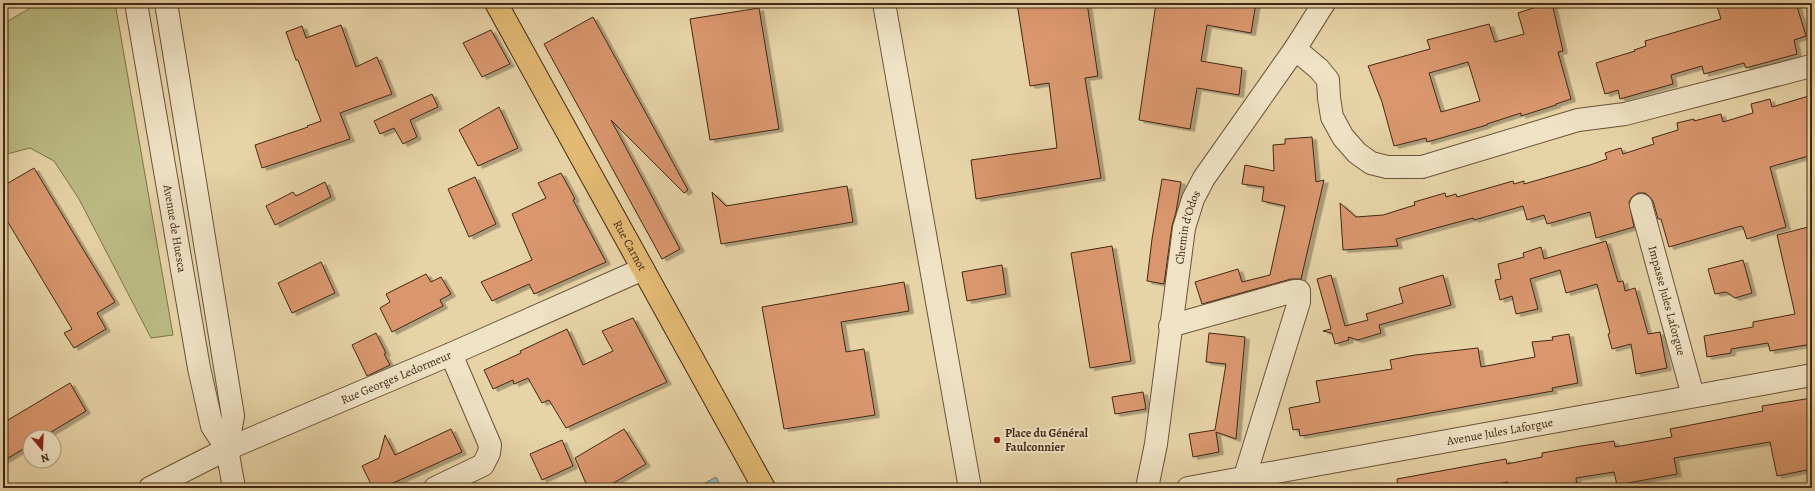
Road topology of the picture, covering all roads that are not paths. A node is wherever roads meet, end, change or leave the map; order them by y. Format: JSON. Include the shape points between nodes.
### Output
{"nodes":[{"id":1,"x":136,"y":3,"type":"edge"},
{"id":2,"x":166,"y":3,"type":"edge"},
{"id":3,"x":496,"y":3,"type":"edge"},
{"id":4,"x":884,"y":3,"type":"edge"},
{"id":5,"x":1324,"y":3,"type":"edge"},
{"id":6,"x":1295,"y":49,"type":"junction"},
{"id":7,"x":1811,"y":66,"type":"edge"},
{"id":8,"x":1641,"y":205,"type":"dead end"},
{"id":9,"x":642,"y":269,"type":"junction"},
{"id":10,"x":1170,"y":326,"type":"junction"},
{"id":11,"x":451,"y":354,"type":"junction"},
{"id":12,"x":1812,"y":375,"type":"edge"},
{"id":13,"x":1693,"y":396,"type":"junction"},
{"id":14,"x":227,"y":450,"type":"junction"},
{"id":15,"x":1245,"y":476,"type":"junction"},
{"id":16,"x":150,"y":488,"type":"edge"},
{"id":17,"x":234,"y":488,"type":"edge"},
{"id":18,"x":435,"y":488,"type":"edge"},
{"id":19,"x":764,"y":488,"type":"edge"},
{"id":20,"x":970,"y":488,"type":"edge"},
{"id":21,"x":1147,"y":488,"type":"edge"},
{"id":22,"x":1188,"y":488,"type":"edge"}],
"edges":[{"from":1,"to":14,"type":"street","name":"Avenue de Huesca","via":[[199,368],[212,426]]},
{"from":2,"to":14,"type":"street","name":"Avenue de Huesca","via":[[233,416]]},
{"from":3,"to":9,"type":"main road","name":"Rue Carnot"},
{"from":4,"to":20,"type":"street"},
{"from":5,"to":6,"type":"street","name":"Chemin d'Odos"},
{"from":6,"to":7,"type":"street","via":[[1328,80],[1332,117],[1343,137],[1357,153],[1371,163],[1387,167],[1422,167],[1578,120],[1625,114]]},
{"from":6,"to":10,"type":"street","name":"Chemin d'Odos","via":[[1204,178],[1193,199],[1184,228]]},
{"from":8,"to":13,"type":"street","name":"Impasse Jules Laforgue"},
{"from":9,"to":11,"type":"street","name":"Rue Georges Ledormeur"},
{"from":9,"to":19,"type":"main road","name":"Rue Carnot"},
{"from":10,"to":15,"type":"street","via":[[1299,291],[1299,302]]},
{"from":10,"to":21,"type":"street","name":"Chemin d'Odos","via":[[1156,444]]},
{"from":11,"to":14,"type":"street","name":"Rue Georges Ledormeur"},
{"from":11,"to":18,"type":"street","via":[[490,445],[483,465]]},
{"from":12,"to":13,"type":"street","name":"Avenue Jules Laforgue"},
{"from":13,"to":15,"type":"street","name":"Avenue Jules Laforgue"},
{"from":14,"to":16,"type":"street","name":"Rue Georges Ledormeur"},
{"from":14,"to":17,"type":"street","name":"Avenue de Huesca"},
{"from":15,"to":22,"type":"street","name":"Avenue Jules Laforgue"}]}
